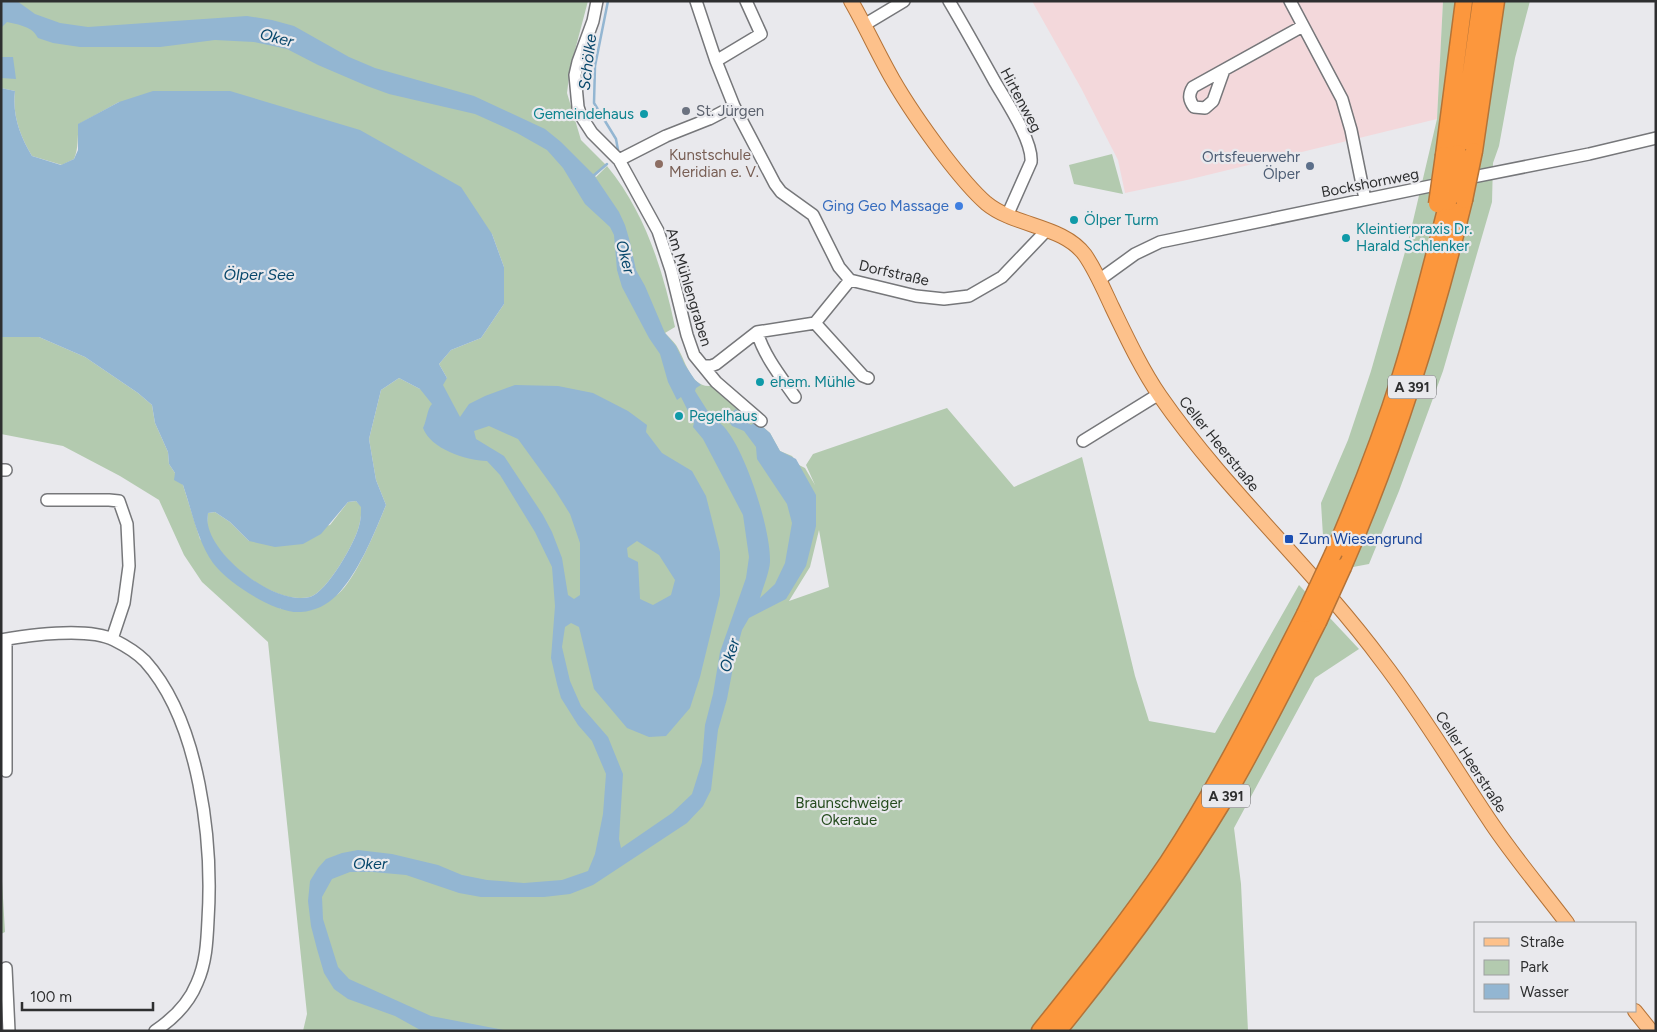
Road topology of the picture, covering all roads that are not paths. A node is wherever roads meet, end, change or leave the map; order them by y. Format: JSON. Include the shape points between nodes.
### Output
{"nodes":[{"id":1,"x":597,"y":1,"type":"edge"},
{"id":2,"x":696,"y":1,"type":"edge"},
{"id":3,"x":746,"y":1,"type":"edge"},
{"id":4,"x":851,"y":1,"type":"edge"},
{"id":5,"x":904,"y":1,"type":"edge"},
{"id":6,"x":949,"y":1,"type":"edge"},
{"id":7,"x":1290,"y":1,"type":"edge"},
{"id":8,"x":1462,"y":1,"type":"edge"},
{"id":9,"x":1482,"y":1,"type":"edge"},
{"id":10,"x":1496,"y":1,"type":"edge"},
{"id":11,"x":1505,"y":1,"type":"edge"},
{"id":12,"x":864,"y":25,"type":"junction"},
{"id":13,"x":1303,"y":26,"type":"junction"},
{"id":14,"x":1489,"y":57,"type":"junction"},
{"id":15,"x":716,"y":61,"type":"junction"},
{"id":16,"x":1224,"y":70,"type":"dead end"},
{"id":17,"x":734,"y":106,"type":"junction"},
{"id":18,"x":1656,"y":138,"type":"edge"},
{"id":19,"x":1451,"y":154,"type":"junction"},
{"id":20,"x":619,"y":160,"type":"junction"},
{"id":21,"x":1365,"y":199,"type":"junction"},
{"id":22,"x":1007,"y":216,"type":"junction"},
{"id":23,"x":1046,"y":231,"type":"junction"},
{"id":24,"x":850,"y":280,"type":"junction"},
{"id":25,"x":1099,"y":280,"type":"junction"},
{"id":26,"x":815,"y":323,"type":"junction"},
{"id":27,"x":757,"y":332,"type":"junction"},
{"id":28,"x":704,"y":366,"type":"junction"},
{"id":29,"x":868,"y":378,"type":"dead end"},
{"id":30,"x":1159,"y":394,"type":"junction"},
{"id":31,"x":795,"y":397,"type":"dead end"},
{"id":32,"x":761,"y":421,"type":"dead end"},
{"id":33,"x":1083,"y":441,"type":"dead end"},
{"id":34,"x":47,"y":500,"type":"dead end"},
{"id":35,"x":1312,"y":618,"type":"junction"},
{"id":36,"x":4,"y":639,"type":"edge"},
{"id":37,"x":112,"y":639,"type":"junction"},
{"id":38,"x":6,"y":771,"type":"dead end"},
{"id":39,"x":1566,"y":922,"type":"edge"},
{"id":40,"x":1110,"y":954,"type":"junction"},
{"id":41,"x":6,"y":968,"type":"dead end"},
{"id":42,"x":1636,"y":1012,"type":"edge"},
{"id":43,"x":9,"y":1031,"type":"edge"},
{"id":44,"x":155,"y":1031,"type":"edge"},
{"id":45,"x":1040,"y":1031,"type":"edge"},
{"id":46,"x":1058,"y":1031,"type":"edge"},
{"id":47,"x":1651,"y":1031,"type":"edge"}],
"edges":[{"from":1,"to":20,"type":"street","name":"Am Mühlengraben","via":[[575,75],[578,107],[585,124]]},
{"from":2,"to":15,"type":"street","name":"Dorfstraße"},
{"from":3,"to":15,"type":"street","via":[[761,34]]},
{"from":4,"to":12,"type":"main road","name":"Celler Heerstraße"},
{"from":5,"to":12,"type":"street"},
{"from":6,"to":22,"type":"street","name":"Hirtenweg","via":[[1031,152],[1031,162]]},
{"from":7,"to":13,"type":"street"},
{"from":8,"to":19,"type":"highway"},
{"from":9,"to":19,"type":"highway","number":"A 391","via":[[1465,114]]},
{"from":10,"to":14,"type":"highway","number":"A 391"},
{"from":11,"to":14,"type":"highway"},
{"from":12,"to":22,"type":"main road","name":"Celler Heerstraße","via":[[925,131],[972,189],[986,203]]},
{"from":13,"to":16,"type":"street"},
{"from":13,"to":21,"type":"street","via":[[1342,99],[1352,130]]},
{"from":14,"to":35,"type":"highway","number":"A 391","bridge":true,"via":[[1474,151],[1445,278],[1398,428],[1343,567]]},
{"from":15,"to":17,"type":"street","name":"Dorfstraße"},
{"from":17,"to":20,"type":"street"},
{"from":17,"to":24,"type":"street","name":"Dorfstraße","via":[[775,184],[813,215],[839,267]]},
{"from":18,"to":21,"type":"street","name":"Bockshornweg"},
{"from":19,"to":35,"type":"highway","number":"A 391","bridge":true,"via":[[1415,327],[1385,420]]},
{"from":20,"to":28,"type":"street","name":"Am Mühlengraben","via":[[658,231],[690,346]]},
{"from":21,"to":25,"type":"street","name":"Bockshornweg","via":[[1160,242],[1130,257]]},
{"from":22,"to":23,"type":"main road","name":"Celler Heerstraße"},
{"from":23,"to":24,"type":"street","name":"Dorfstraße","via":[[1002,277],[968,296],[923,297]]},
{"from":23,"to":25,"type":"main road","name":"Celler Heerstraße","via":[[1077,245]]},
{"from":24,"to":26,"type":"street"},
{"from":25,"to":30,"type":"main road","name":"Celler Heerstraße","via":[[1136,358]]},
{"from":26,"to":27,"type":"street","name":"Am Mühlengraben"},
{"from":26,"to":29,"type":"street"},
{"from":27,"to":28,"type":"street","name":"Am Mühlengraben","via":[[716,364]]},
{"from":27,"to":31,"type":"street"},
{"from":28,"to":32,"type":"street","name":"Am Mühlengraben","via":[[716,382]]},
{"from":30,"to":33,"type":"street"},
{"from":30,"to":39,"type":"main road","name":"Celler Heerstraße","via":[[1191,439],[1382,660],[1492,823]]},
{"from":34,"to":37,"type":"street","via":[[119,501],[127,524],[129,566],[124,602]]},
{"from":35,"to":40,"type":"highway","number":"A 391","via":[[1269,719],[1222,804],[1180,869]]},
{"from":36,"to":37,"type":"street","via":[[90,634]]},
{"from":36,"to":38,"type":"street"},
{"from":37,"to":44,"type":"street","via":[[143,659],[163,686],[186,737],[206,830],[209,866],[203,968],[187,1003]]},
{"from":40,"to":45,"type":"highway","number":"A 391"},
{"from":40,"to":46,"type":"highway","number":"A 391"},
{"from":41,"to":43,"type":"street"},
{"from":42,"to":47,"type":"main road"}]}
